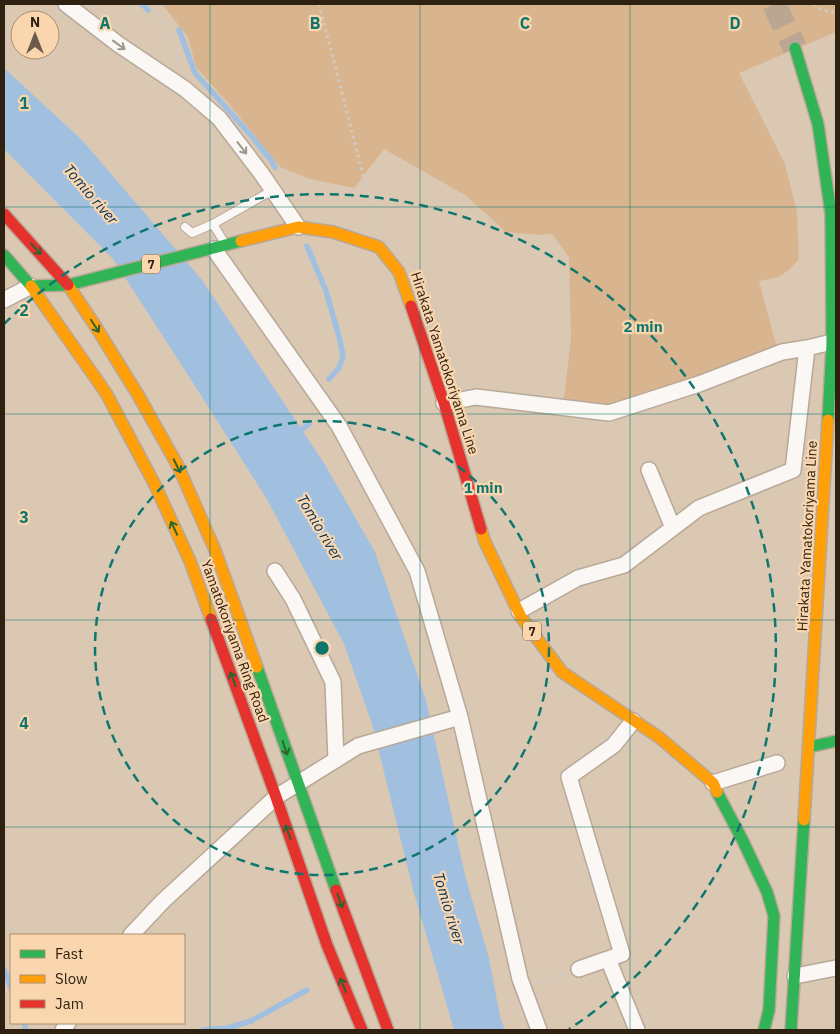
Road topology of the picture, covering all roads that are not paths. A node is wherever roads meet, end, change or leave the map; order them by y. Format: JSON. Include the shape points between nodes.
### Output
{"nodes":[{"id":1,"x":66,"y":4,"type":"edge"},
{"id":2,"x":795,"y":48,"type":"tunnel mouth"},
{"id":3,"x":273,"y":190,"type":"junction"},
{"id":4,"x":4,"y":214,"type":"edge"},
{"id":5,"x":213,"y":224,"type":"junction"},
{"id":6,"x":185,"y":227,"type":"dead end"},
{"id":7,"x":298,"y":227,"type":"junction"},
{"id":8,"x":220,"y":247,"type":"junction"},
{"id":9,"x":4,"y":255,"type":"edge"},
{"id":10,"x":68,"y":285,"type":"junction"},
{"id":11,"x":30,"y":286,"type":"junction"},
{"id":12,"x":4,"y":300,"type":"edge"},
{"id":13,"x":834,"y":342,"type":"edge"},
{"id":14,"x":807,"y":348,"type":"junction"},
{"id":15,"x":444,"y":404,"type":"junction"},
{"id":16,"x":649,"y":470,"type":"dead end"},
{"id":17,"x":673,"y":528,"type":"junction"},
{"id":18,"x":275,"y":571,"type":"dead end"},
{"id":19,"x":519,"y":611,"type":"junction"},
{"id":20,"x":460,"y":717,"type":"junction"},
{"id":21,"x":633,"y":721,"type":"junction"},
{"id":22,"x":836,"y":741,"type":"edge"},
{"id":23,"x":809,"y":747,"type":"junction"},
{"id":24,"x":336,"y":760,"type":"junction"},
{"id":25,"x":779,"y":771,"type":"road end"},
{"id":26,"x":713,"y":783,"type":"junction"},
{"id":27,"x":298,"y":784,"type":"junction"},
{"id":28,"x":276,"y":797,"type":"junction"},
{"id":29,"x":132,"y":934,"type":"edge"},
{"id":30,"x":608,"y":959,"type":"junction"},
{"id":31,"x":836,"y":968,"type":"edge"},
{"id":32,"x":579,"y":969,"type":"road end"},
{"id":33,"x":796,"y":976,"type":"junction"},
{"id":34,"x":362,"y":1030,"type":"edge"},
{"id":35,"x":388,"y":1030,"type":"edge"},
{"id":36,"x":539,"y":1030,"type":"edge"},
{"id":37,"x":637,"y":1030,"type":"edge"},
{"id":38,"x":764,"y":1030,"type":"edge"},
{"id":39,"x":792,"y":1030,"type":"edge"}],
"edges":[{"from":1,"to":3,"type":"street","one_way":true,"via":[[185,89],[219,118]]},
{"from":2,"to":13,"type":"main road","name":"Hirakata Yamatokoriyama Line","via":[[818,124],[831,214]]},
{"from":3,"to":5,"type":"lane"},
{"from":3,"to":7,"type":"street"},
{"from":4,"to":10,"type":"main road","one_way":true},
{"from":5,"to":6,"type":"lane","via":[[192,233]]},
{"from":5,"to":8,"type":"lane"},
{"from":7,"to":8,"type":"main road","name":"Hirakata Yamatokoriyama Line","number":"7"},
{"from":7,"to":15,"type":"main road","name":"Hirakata Yamatokoriyama Line","number":"7","via":[[333,232],[379,248],[399,272]]},
{"from":8,"to":10,"type":"main road","name":"Hirakata Yamatokoriyama Line","number":"7"},
{"from":8,"to":20,"type":"street","via":[[339,426],[417,572]]},
{"from":9,"to":11,"type":"main road"},
{"from":10,"to":11,"type":"main road","name":"Hirakata Yamatokoriyama Line","number":"7"},
{"from":10,"to":27,"type":"main road","name":"Yamatokoriyama Ring Road","one_way":true,"via":[[138,395],[178,466],[214,550]]},
{"from":11,"to":12,"type":"street"},
{"from":28,"to":11,"type":"main road","name":"Yamatokoriyama Ring Road","one_way":true,"via":[[190,561],[154,483],[106,393]]},
{"from":13,"to":14,"type":"street"},
{"from":13,"to":23,"type":"main road","name":"Hirakata Yamatokoriyama Line"},
{"from":14,"to":15,"type":"street","via":[[782,352],[699,384],[609,413],[476,397]]},
{"from":14,"to":17,"type":"street","via":[[793,470],[699,508]]},
{"from":15,"to":19,"type":"main road","name":"Hirakata Yamatokoriyama Line","number":"7","via":[[485,542]]},
{"from":16,"to":17,"type":"street"},
{"from":17,"to":19,"type":"street","via":[[624,564],[578,578]]},
{"from":18,"to":24,"type":"street","via":[[293,600],[333,682]]},
{"from":19,"to":21,"type":"main road","name":"Hirakata Yamatokoriyama Line","number":"7","via":[[562,672]]},
{"from":20,"to":24,"type":"street","via":[[358,746]]},
{"from":20,"to":36,"type":"street","via":[[520,979]]},
{"from":21,"to":26,"type":"main road","name":"Hirakata Yamatokoriyama Line","number":"7","via":[[660,738]]},
{"from":21,"to":30,"type":"street","via":[[614,745],[569,777],[622,954]]},
{"from":22,"to":23,"type":"main road"},
{"from":23,"to":33,"type":"main road","name":"Hirakata Yamatokoriyama Line"},
{"from":24,"to":27,"type":"street"},
{"from":25,"to":26,"type":"street"},
{"from":26,"to":38,"type":"main road","name":"Hirakata Yamatokoriyama Line","number":"7","via":[[767,892],[774,916],[769,1010]]},
{"from":27,"to":28,"type":"street"},
{"from":27,"to":35,"type":"main road","name":"Yamatokoriyama Ring Road","one_way":true},
{"from":28,"to":29,"type":"street","via":[[162,901]]},
{"from":34,"to":28,"type":"main road","name":"Yamatokoriyama Ring Road","one_way":true,"via":[[327,945]]},
{"from":30,"to":32,"type":"street"},
{"from":30,"to":37,"type":"street"},
{"from":31,"to":33,"type":"street"},
{"from":33,"to":39,"type":"main road","name":"Hirakata Yamatokoriyama Line"}]}
